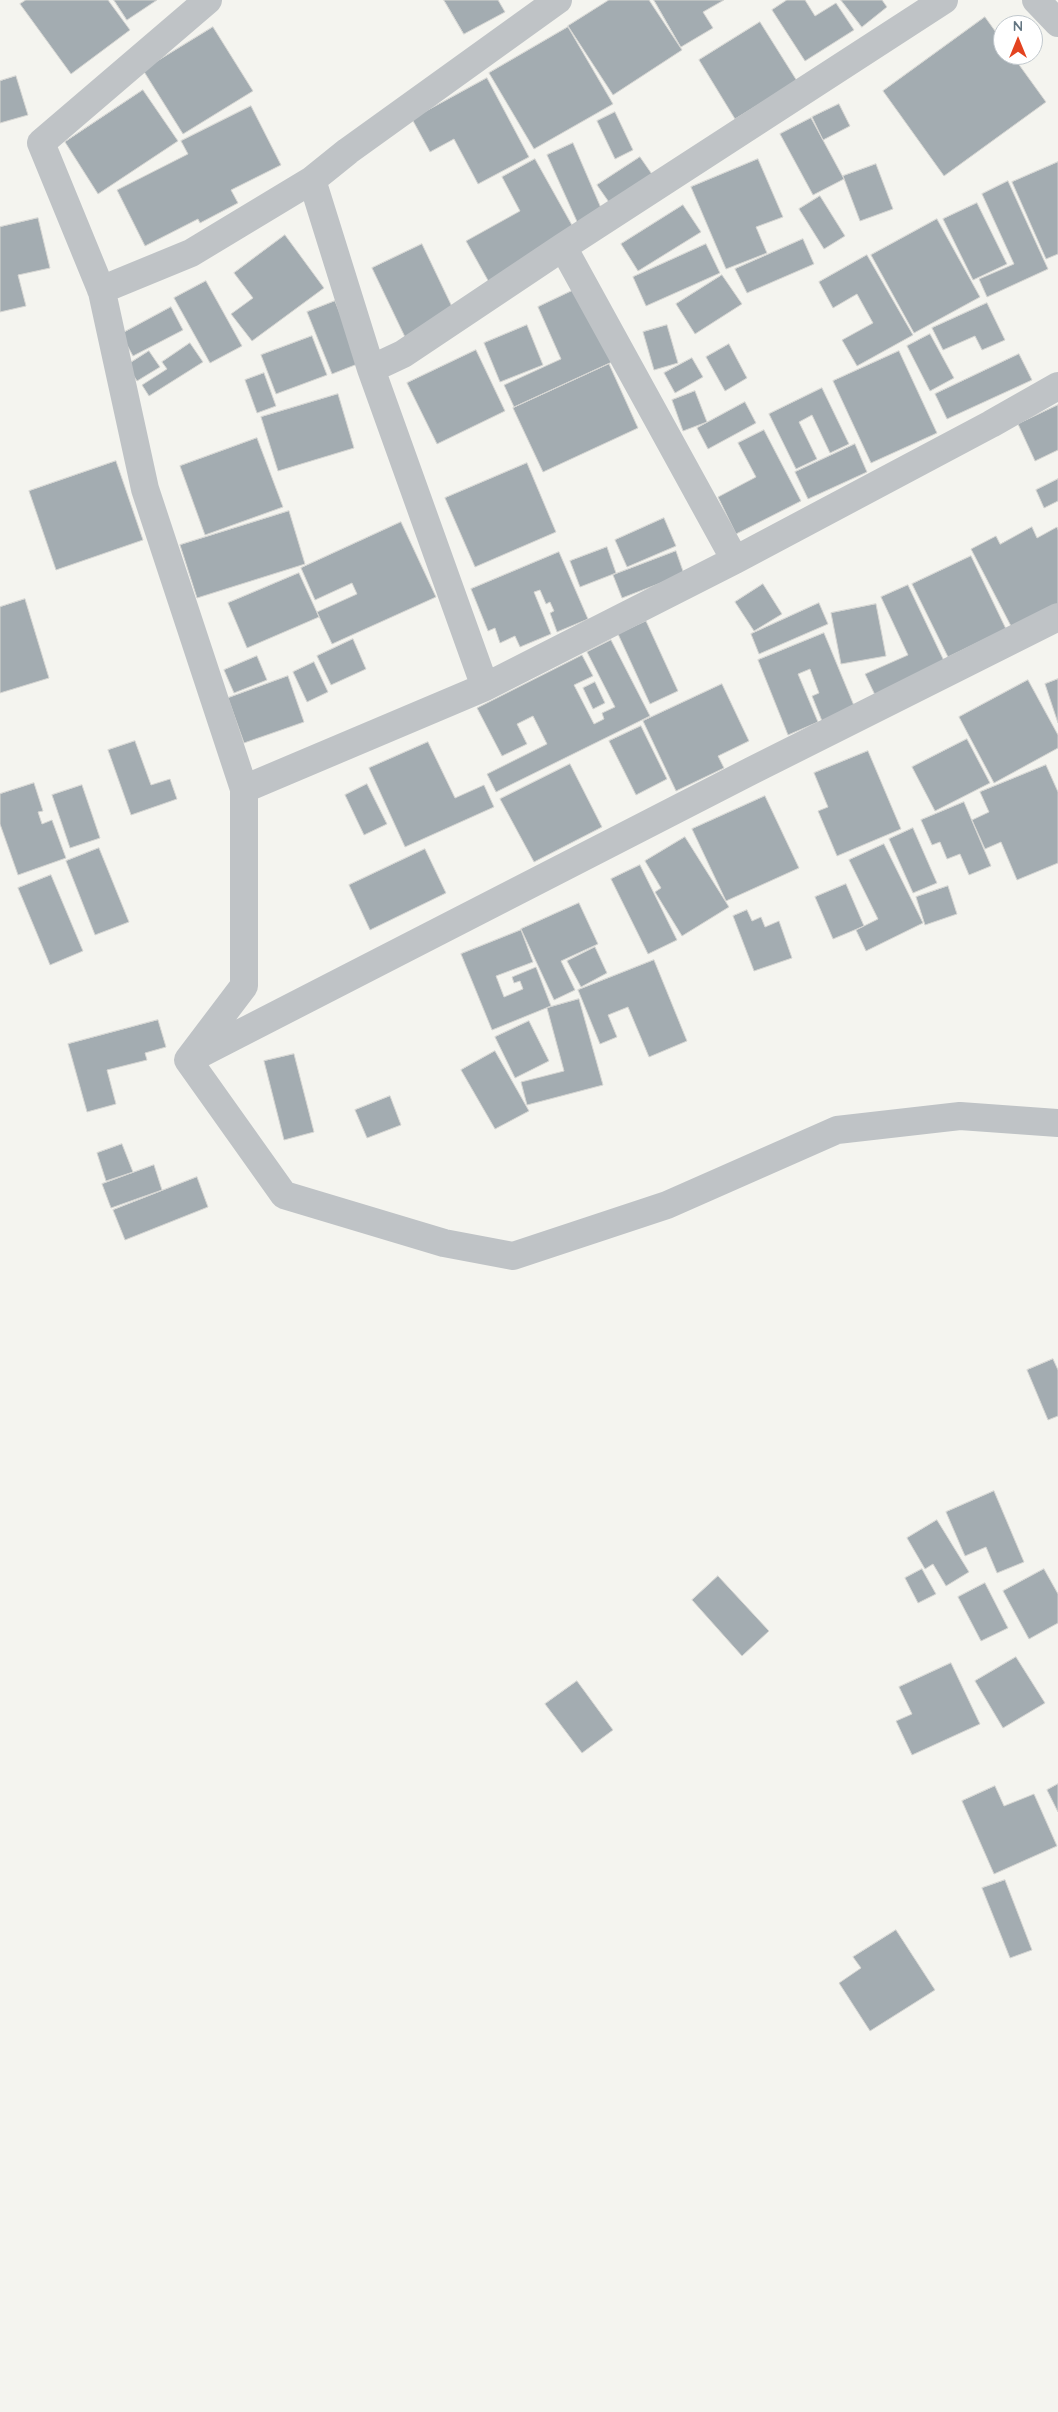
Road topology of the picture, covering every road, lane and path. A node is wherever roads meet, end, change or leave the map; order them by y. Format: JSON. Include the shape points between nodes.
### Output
{"nodes":[{"id":1,"x":208,"y":0,"type":"edge"},
{"id":2,"x":558,"y":0,"type":"edge"},
{"id":3,"x":944,"y":0,"type":"edge"},
{"id":4,"x":1036,"y":0,"type":"edge"},
{"id":5,"x":1058,"y":23,"type":"edge"},
{"id":6,"x":312,"y":180,"type":"junction"},
{"id":7,"x":563,"y":247,"type":"junction"},
{"id":8,"x":101,"y":290,"type":"junction"},
{"id":9,"x":371,"y":369,"type":"junction"},
{"id":10,"x":1058,"y":386,"type":"edge"},
{"id":11,"x":734,"y":560,"type":"junction"},
{"id":12,"x":1058,"y":617,"type":"edge"},
{"id":13,"x":485,"y":687,"type":"junction"},
{"id":14,"x":244,"y":788,"type":"junction"},
{"id":15,"x":188,"y":1060,"type":"junction"},
{"id":16,"x":1058,"y":1123,"type":"edge"}],
"edges":[{"from":1,"to":8,"type":"street","via":[[41,143]]},
{"from":2,"to":6,"type":"street"},
{"from":3,"to":7,"type":"street"},
{"from":4,"to":5,"type":"street"},
{"from":6,"to":8,"type":"street","via":[[191,253]]},
{"from":6,"to":9,"type":"street"},
{"from":7,"to":9,"type":"street","via":[[403,354]]},
{"from":7,"to":11,"type":"street"},
{"from":8,"to":14,"type":"street","via":[[145,488]]},
{"from":9,"to":13,"type":"street"},
{"from":10,"to":11,"type":"street"},
{"from":11,"to":13,"type":"street"},
{"from":12,"to":15,"type":"street"},
{"from":13,"to":14,"type":"street"},
{"from":14,"to":15,"type":"street","via":[[244,986]]},
{"from":15,"to":16,"type":"street","via":[[284,1195],[444,1243],[513,1256],[666,1205],[837,1130],[960,1116]]}]}
